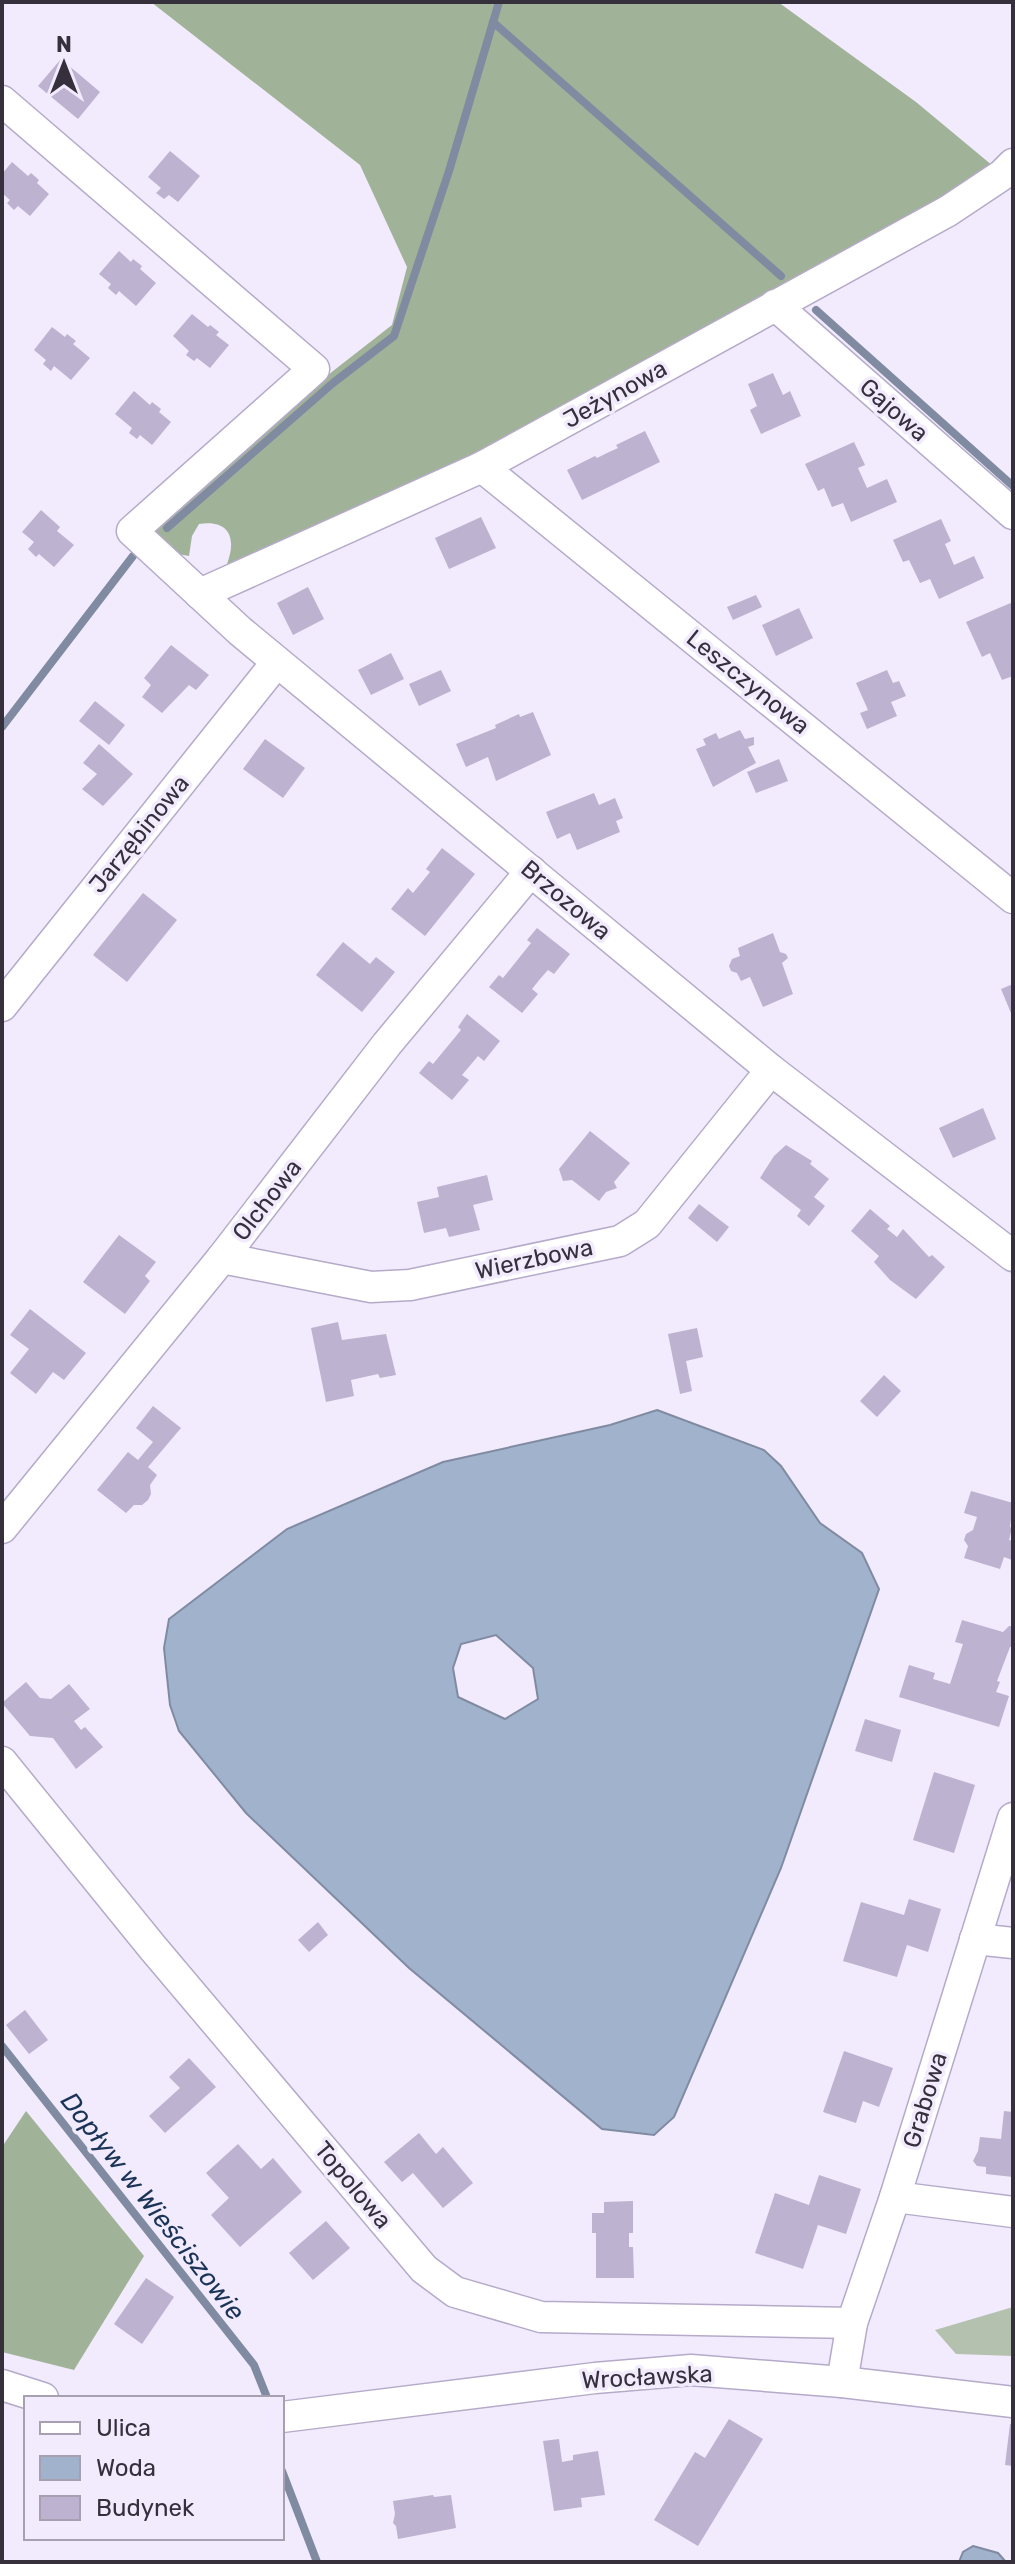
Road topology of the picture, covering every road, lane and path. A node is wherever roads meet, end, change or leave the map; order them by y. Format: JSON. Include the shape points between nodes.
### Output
{"nodes":[{"id":1,"x":2,"y":101,"type":"edge"},
{"id":2,"x":1013,"y":164,"type":"edge"},
{"id":3,"x":775,"y":305,"type":"junction"},
{"id":4,"x":482,"y":467,"type":"junction"},
{"id":5,"x":1013,"y":514,"type":"edge"},
{"id":6,"x":200,"y":594,"type":"junction"},
{"id":7,"x":277,"y":662,"type":"junction"},
{"id":8,"x":531,"y":871,"type":"junction"},
{"id":9,"x":1013,"y":898,"type":"edge"},
{"id":10,"x":2,"y":1006,"type":"edge"},
{"id":11,"x":771,"y":1070,"type":"junction"},
{"id":12,"x":1013,"y":1256,"type":"edge"},
{"id":13,"x":222,"y":1258,"type":"junction"},
{"id":14,"x":2,"y":1528,"type":"edge"},
{"id":15,"x":2,"y":1762,"type":"edge"},
{"id":16,"x":1013,"y":1818,"type":"edge"},
{"id":17,"x":975,"y":1939,"type":"junction"},
{"id":18,"x":1013,"y":1943,"type":"edge"},
{"id":19,"x":895,"y":2197,"type":"junction"},
{"id":20,"x":1013,"y":2212,"type":"edge"},
{"id":21,"x":852,"y":2323,"type":"junction"},
{"id":22,"x":842,"y":2382,"type":"junction"},
{"id":23,"x":2,"y":2385,"type":"edge"},
{"id":24,"x":37,"y":2396,"type":"edge"},
{"id":25,"x":1013,"y":2402,"type":"edge"},
{"id":26,"x":284,"y":2417,"type":"edge"}],
"edges":[{"from":1,"to":6,"type":"street","name":"Brzozowa","via":[[314,369],[132,531]]},
{"from":2,"to":3,"type":"street","name":"Jeżynowa","via":[[948,211]]},
{"from":3,"to":4,"type":"street","name":"Jeżynowa"},
{"from":3,"to":5,"type":"street","name":"Gajowa"},
{"from":4,"to":6,"type":"street","name":"Jeżynowa"},
{"from":4,"to":9,"type":"street","name":"Leszczynowa"},
{"from":6,"to":7,"type":"street","name":"Brzozowa"},
{"from":7,"to":8,"type":"street","name":"Brzozowa"},
{"from":7,"to":10,"type":"street","name":"Jarzębinowa"},
{"from":8,"to":11,"type":"street","name":"Brzozowa"},
{"from":8,"to":13,"type":"street","name":"Olchowa","via":[[387,1044]]},
{"from":11,"to":12,"type":"street","name":"Brzozowa"},
{"from":11,"to":13,"type":"street","name":"Wierzbowa","via":[[647,1224],[620,1241],[410,1285],[371,1287]]},
{"from":13,"to":14,"type":"street","name":"Olchowa"},
{"from":15,"to":21,"type":"street","name":"Topolowa","via":[[424,2269],[455,2292],[541,2317]]},
{"from":16,"to":17,"type":"street","name":"Grabowa"},
{"from":17,"to":18,"type":"street"},
{"from":17,"to":19,"type":"street","name":"Grabowa"},
{"from":19,"to":20,"type":"street"},
{"from":19,"to":21,"type":"street","name":"Grabowa"},
{"from":21,"to":22,"type":"street","name":"Grabowa"},
{"from":22,"to":25,"type":"street","name":"Wrocławska"},
{"from":22,"to":26,"type":"street","name":"Wrocławska","via":[[691,2370]]},
{"from":23,"to":24,"type":"street"}]}
